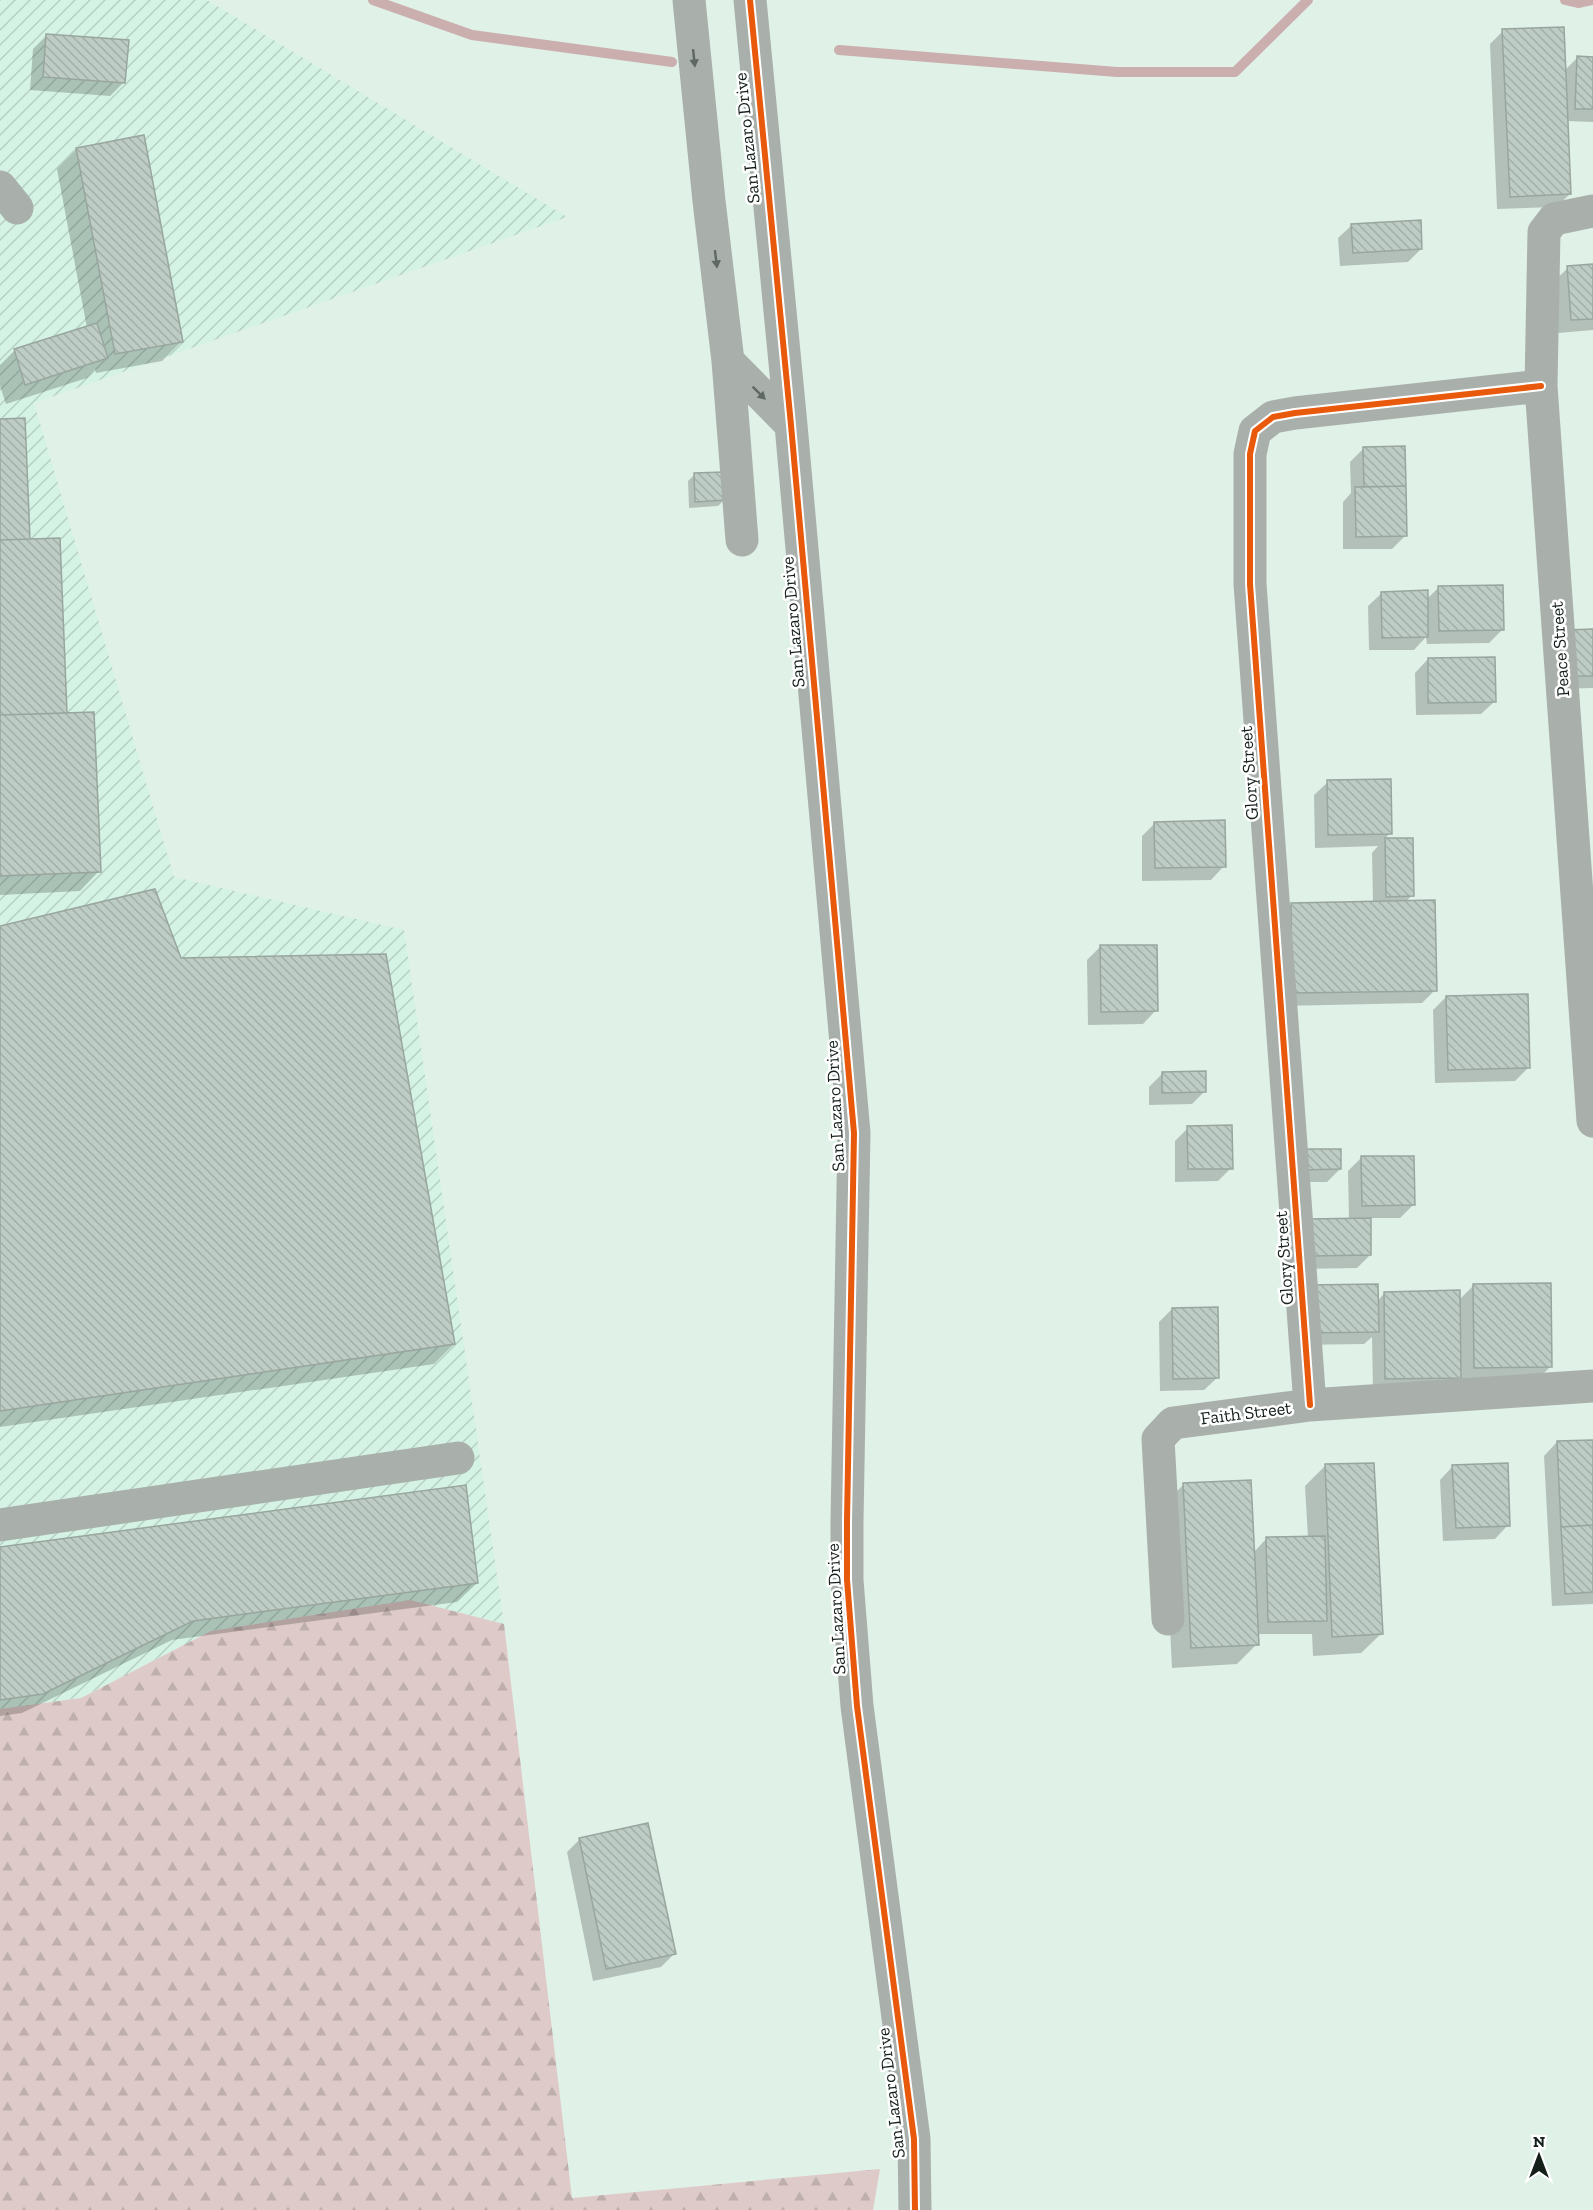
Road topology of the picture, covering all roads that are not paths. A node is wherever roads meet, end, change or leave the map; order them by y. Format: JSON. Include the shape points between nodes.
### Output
{"nodes":[{"id":1,"x":689,"y":0,"type":"edge"},
{"id":2,"x":750,"y":0,"type":"edge"},
{"id":3,"x":1593,"y":211,"type":"edge"},
{"id":4,"x":728,"y":361,"type":"junction"},
{"id":5,"x":1541,"y":386,"type":"junction"},
{"id":6,"x":791,"y":425,"type":"junction"},
{"id":7,"x":742,"y":540,"type":"dead end"},
{"id":8,"x":1593,"y":1121,"type":"edge"},
{"id":9,"x":1593,"y":1386,"type":"edge"},
{"id":10,"x":1310,"y":1405,"type":"junction"},
{"id":11,"x":458,"y":1458,"type":"dead end"},
{"id":12,"x":0,"y":1526,"type":"edge"},
{"id":13,"x":1168,"y":1619,"type":"dead end"},
{"id":14,"x":915,"y":2210,"type":"edge"}],
"edges":[{"from":1,"to":4,"type":"street","one_way":true},
{"from":2,"to":6,"type":"street","name":"San Lazaro Drive"},
{"from":3,"to":5,"type":"street","name":"Peace Street","via":[[1554,219],[1544,232]]},
{"from":4,"to":6,"type":"street","one_way":true},
{"from":4,"to":7,"type":"street"},
{"from":5,"to":8,"type":"street","name":"Peace Street"},
{"from":5,"to":10,"type":"street","name":"Glory Street","via":[[1295,413],[1273,417],[1255,431],[1250,454],[1250,584]]},
{"from":6,"to":14,"type":"street","name":"San Lazaro Drive","via":[[854,1133],[847,1580],[857,1706],[914,2139]]},
{"from":9,"to":10,"type":"street","name":"Faith Street"},
{"from":10,"to":13,"type":"street","name":"Faith Street","via":[[1173,1423],[1158,1439]]},
{"from":11,"to":12,"type":"street"}]}
